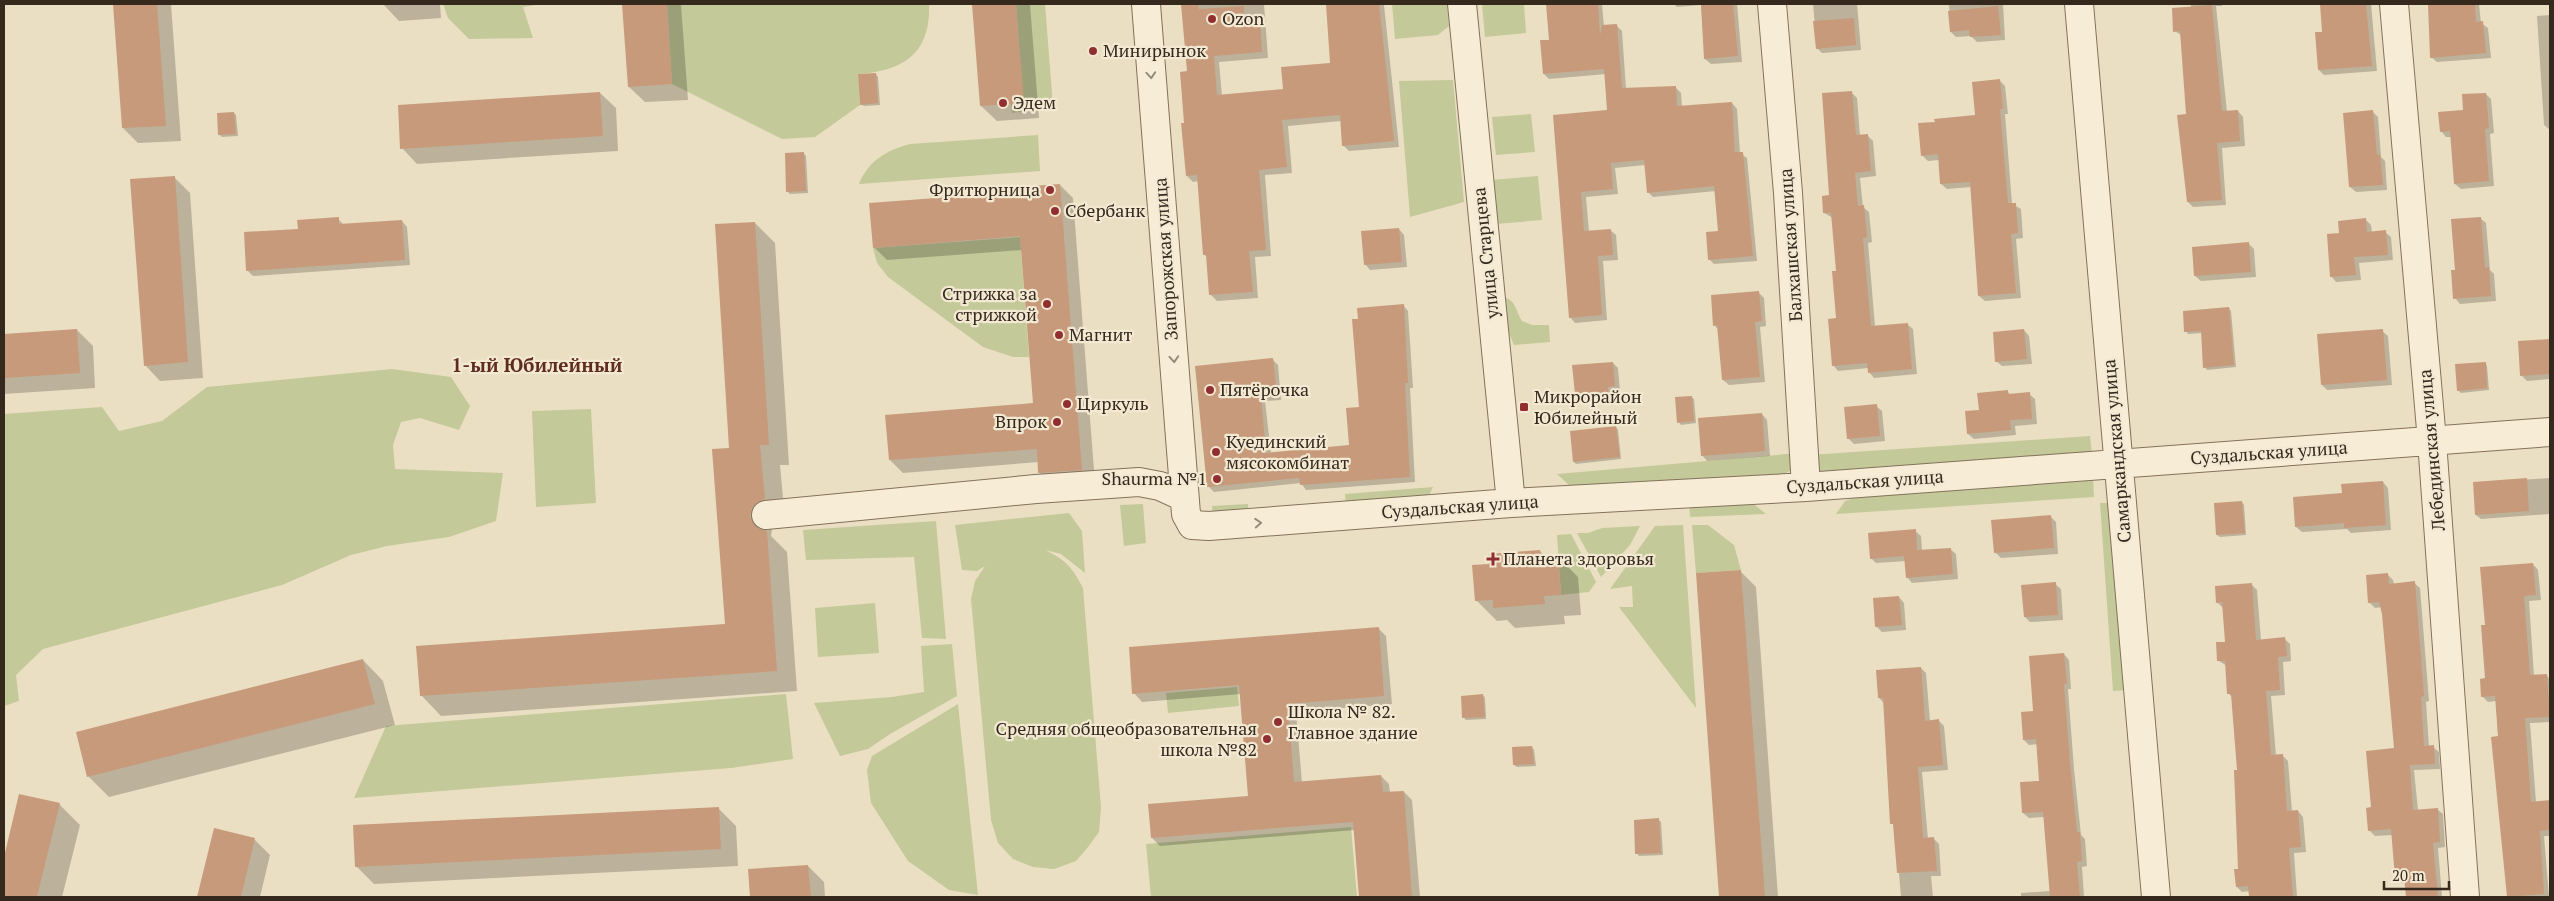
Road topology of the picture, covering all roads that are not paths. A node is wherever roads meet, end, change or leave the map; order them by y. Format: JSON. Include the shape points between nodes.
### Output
{"nodes":[{"id":1,"x":1146,"y":4,"type":"edge"},
{"id":2,"x":1462,"y":4,"type":"edge"},
{"id":3,"x":1772,"y":4,"type":"edge"},
{"id":4,"x":2079,"y":4,"type":"edge"},
{"id":5,"x":2394,"y":4,"type":"edge"},
{"id":6,"x":2550,"y":432,"type":"edge"},
{"id":7,"x":2432,"y":441,"type":"junction"},
{"id":8,"x":2119,"y":464,"type":"junction"},
{"id":9,"x":1806,"y":487,"type":"junction"},
{"id":10,"x":1511,"y":502,"type":"junction"},
{"id":11,"x":1185,"y":505,"type":"junction"},
{"id":12,"x":766,"y":515,"type":"dead end"},
{"id":13,"x":2156,"y":897,"type":"edge"},
{"id":14,"x":2465,"y":897,"type":"edge"}],
"edges":[{"from":1,"to":11,"type":"street","name":"Запорожская улица","one_way":true},
{"from":2,"to":10,"type":"street","name":"улица Старцева"},
{"from":3,"to":9,"type":"street","name":"Балхашская улица","via":[[1788,193]]},
{"from":4,"to":8,"type":"street","name":"Самаркандская улица"},
{"from":5,"to":7,"type":"street","name":"Лебединская улица"},
{"from":6,"to":7,"type":"street","name":"Суздальская улица"},
{"from":7,"to":8,"type":"street","name":"Суздальская улица"},
{"from":7,"to":14,"type":"street","name":"Лебединская улица"},
{"from":8,"to":9,"type":"street","name":"Суздальская улица"},
{"from":8,"to":13,"type":"street","name":"Самаркандская улица"},
{"from":9,"to":10,"type":"street","name":"Суздальская улица"},
{"from":11,"to":10,"type":"street","name":"Суздальская улица","one_way":true,"via":[[1188,521],[1202,527]]},
{"from":11,"to":12,"type":"street","via":[[1160,486],[1139,482]]}]}
